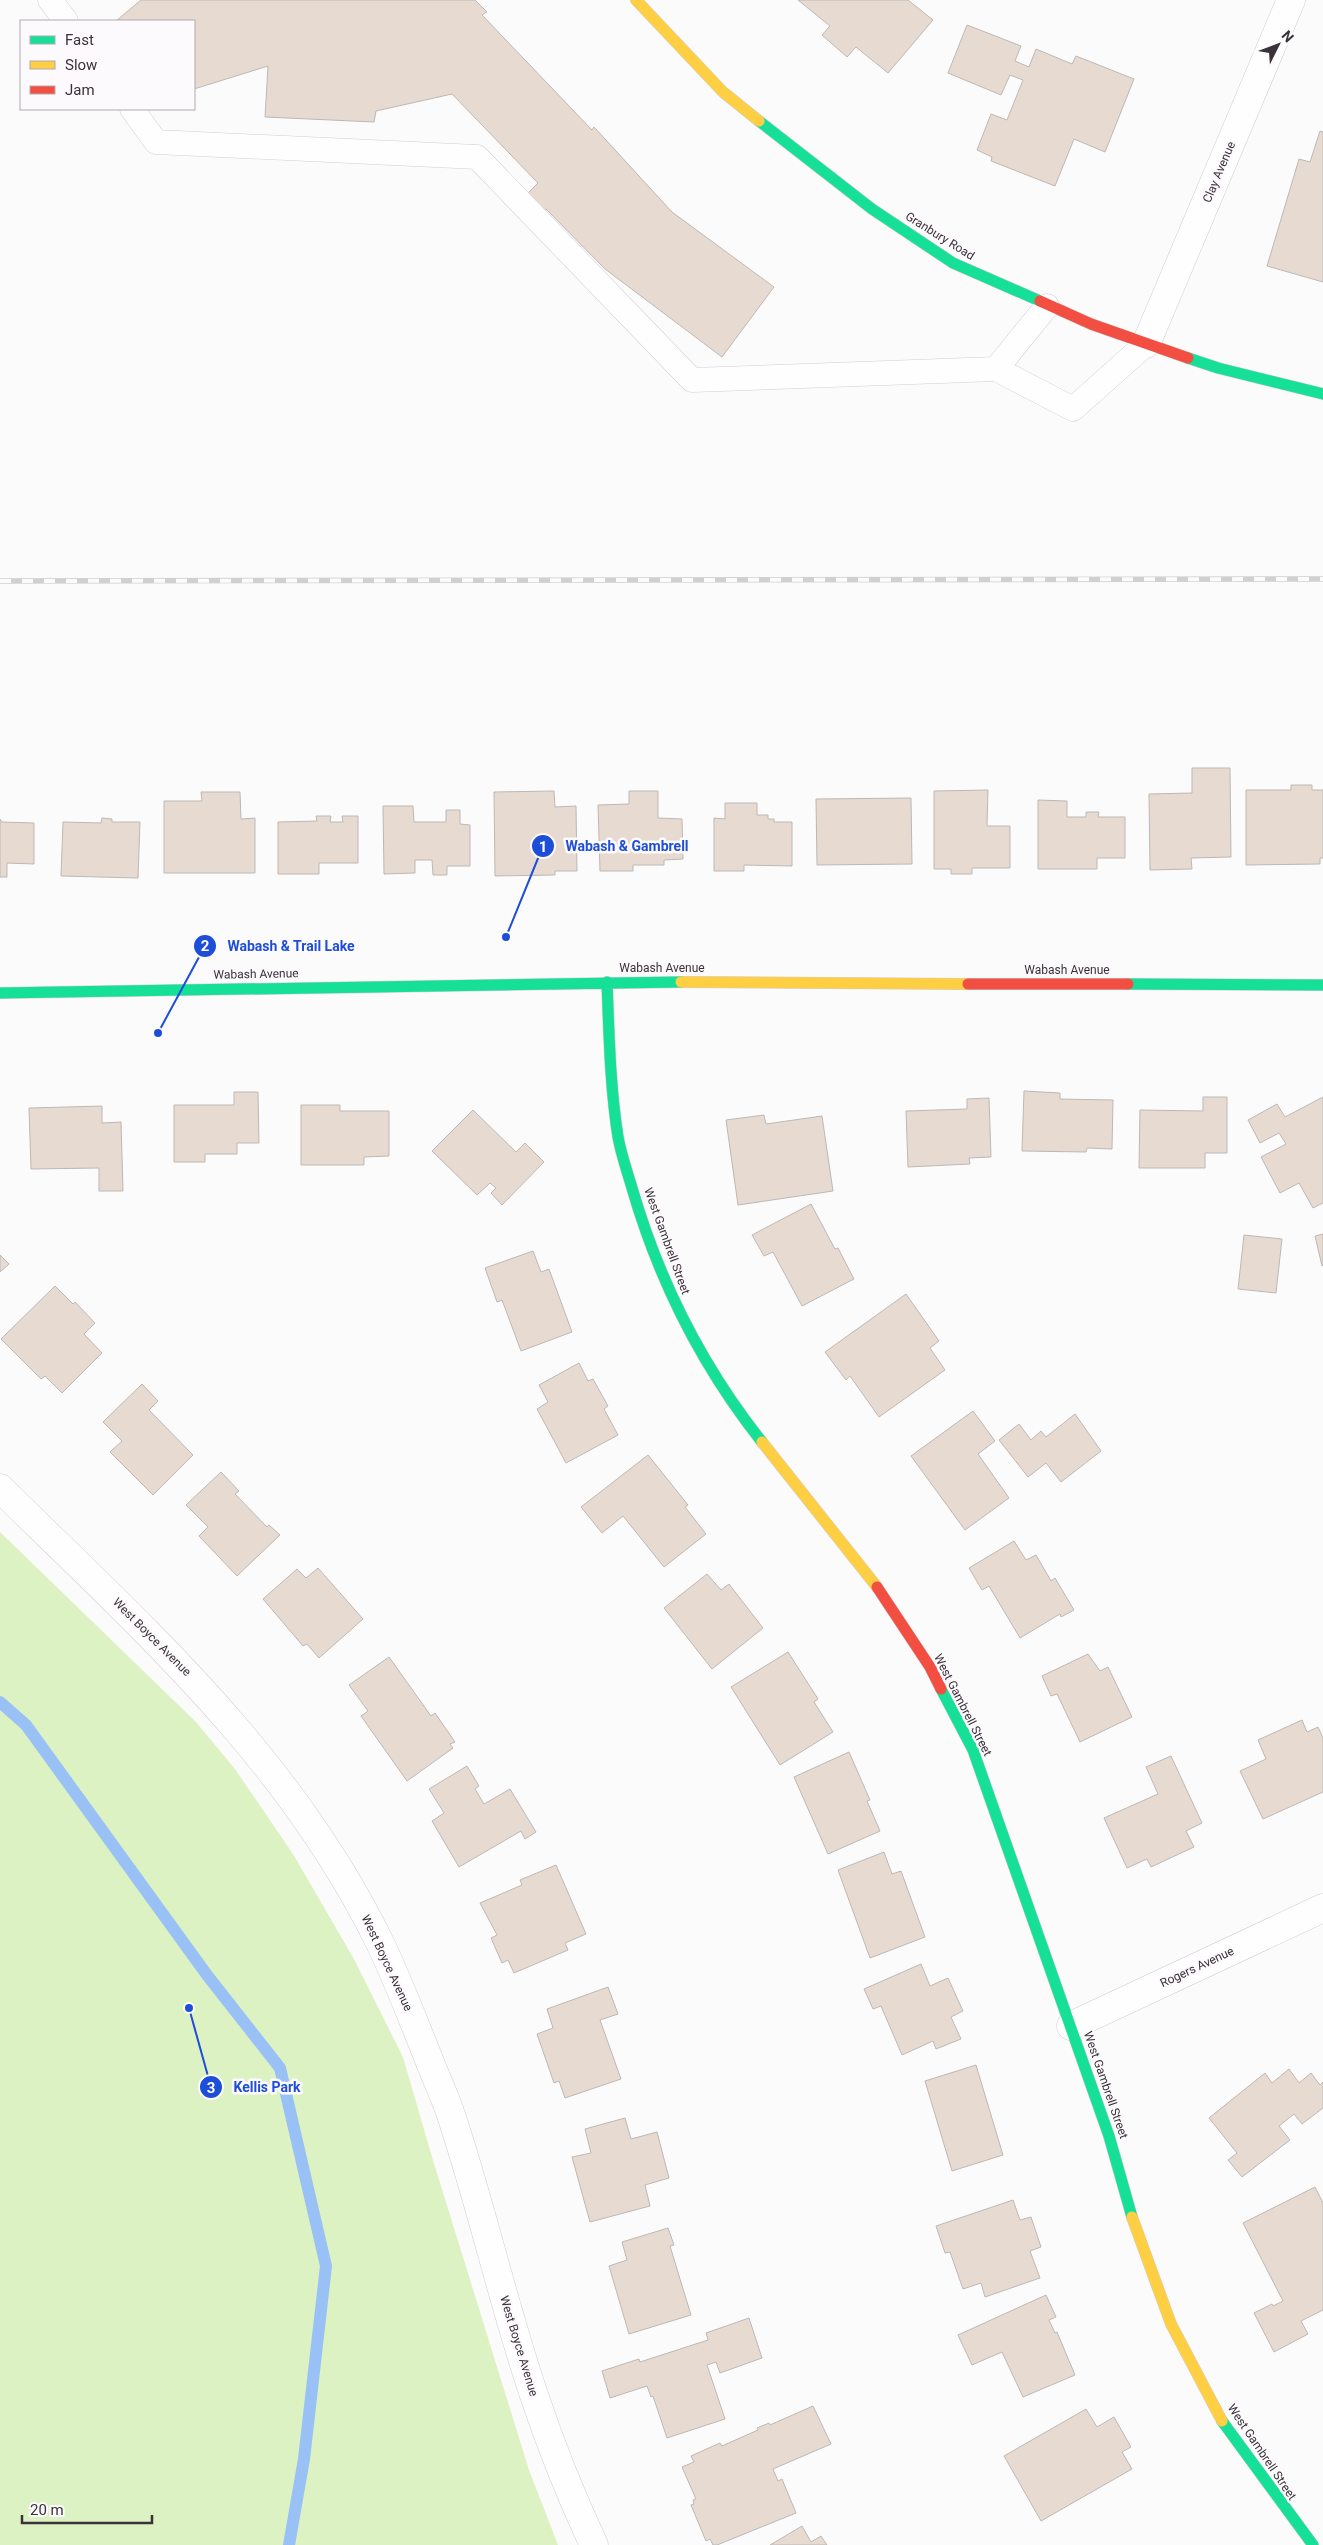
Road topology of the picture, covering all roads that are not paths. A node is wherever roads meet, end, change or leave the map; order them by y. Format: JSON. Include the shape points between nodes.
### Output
{"nodes":[{"id":1,"x":50,"y":0,"type":"edge"},
{"id":2,"x":636,"y":0,"type":"edge"},
{"id":3,"x":1291,"y":0,"type":"edge"},
{"id":4,"x":65,"y":20,"type":"edge"},
{"id":5,"x":133,"y":110,"type":"edge"},
{"id":6,"x":1047,"y":306,"type":"junction"},
{"id":7,"x":1146,"y":344,"type":"junction"},
{"id":8,"x":996,"y":369,"type":"junction"},
{"id":9,"x":1323,"y":394,"type":"edge"},
{"id":10,"x":607,"y":982,"type":"junction"},
{"id":11,"x":1323,"y":985,"type":"edge"},
{"id":12,"x":0,"y":993,"type":"edge"},
{"id":13,"x":0,"y":1488,"type":"edge"},
{"id":14,"x":1323,"y":1908,"type":"edge"},
{"id":15,"x":1071,"y":2026,"type":"junction"},
{"id":16,"x":594,"y":2545,"type":"edge"},
{"id":17,"x":1313,"y":2545,"type":"edge"}],
"edges":[{"from":1,"to":4,"type":"lane"},
{"from":2,"to":6,"type":"street","name":"Granbury Road","via":[[723,92],[872,209],[953,263]]},
{"from":3,"to":7,"type":"street","name":"Clay Avenue"},
{"from":5,"to":8,"type":"lane","via":[[156,142],[477,157],[692,380]]},
{"from":6,"to":7,"type":"street","name":"Granbury Road"},
{"from":6,"to":8,"type":"lane"},
{"from":7,"to":8,"type":"lane","via":[[1073,409]]},
{"from":7,"to":9,"type":"street","name":"Granbury Road","via":[[1218,368]]},
{"from":10,"to":11,"type":"street","name":"Wabash Avenue"},
{"from":10,"to":12,"type":"street","name":"Wabash Avenue"},
{"from":10,"to":15,"type":"street","name":"West Gambrell Street","via":[[618,1138],[667,1289],[710,1368],[759,1438],[870,1577],[930,1667],[973,1750]]},
{"from":13,"to":16,"type":"street","name":"West Boyce Avenue","via":[[191,1676],[234,1723],[319,1836],[352,1892],[380,1942],[449,2108],[533,2394]]},
{"from":14,"to":15,"type":"street","name":"Rogers Avenue"},
{"from":15,"to":17,"type":"street","name":"West Gambrell Street","via":[[1109,2136],[1140,2243],[1171,2324],[1227,2430]]}]}
